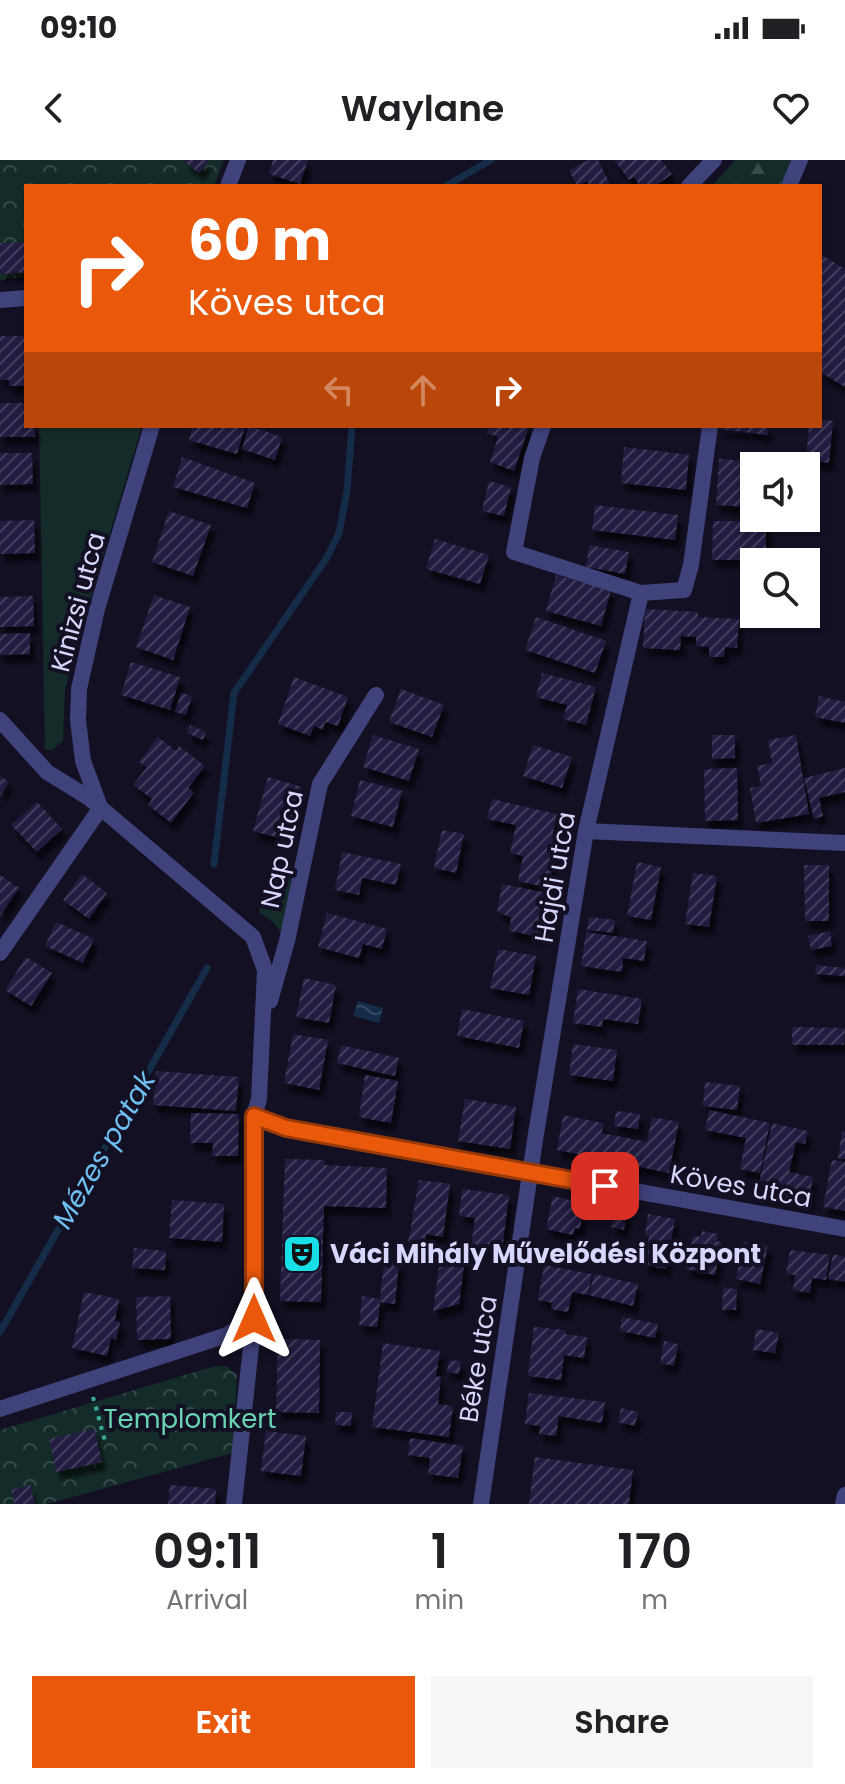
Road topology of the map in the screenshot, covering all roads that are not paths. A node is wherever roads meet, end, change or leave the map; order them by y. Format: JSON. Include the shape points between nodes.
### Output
{"nodes":[{"id":1,"x":238,"y":160,"type":"edge"},
{"id":2,"x":714,"y":160,"type":"edge"},
{"id":3,"x":800,"y":160,"type":"edge"},
{"id":4,"x":229,"y":184,"type":"edge"},
{"id":5,"x":691,"y":184,"type":"edge"},
{"id":6,"x":790,"y":184,"type":"edge"},
{"id":7,"x":24,"y":298,"type":"edge"},
{"id":8,"x":0,"y":300,"type":"edge"},
{"id":9,"x":151,"y":428,"type":"edge"},
{"id":10,"x":542,"y":428,"type":"edge"},
{"id":11,"x":710,"y":428,"type":"edge"},
{"id":12,"x":641,"y":593,"type":"junction"},
{"id":13,"x":376,"y":695,"type":"dead end"},
{"id":14,"x":0,"y":720,"type":"edge"},
{"id":15,"x":100,"y":809,"type":"junction"},
{"id":16,"x":586,"y":831,"type":"junction"},
{"id":17,"x":845,"y":843,"type":"edge"},
{"id":18,"x":0,"y":953,"type":"edge"},
{"id":19,"x":262,"y":1026,"type":"junction"},
{"id":20,"x":254,"y":1116,"type":"junction"},
{"id":21,"x":530,"y":1173,"type":"junction"},
{"id":22,"x":845,"y":1229,"type":"edge"},
{"id":23,"x":254,"y":1319,"type":"junction"},
{"id":24,"x":0,"y":1409,"type":"edge"},
{"id":25,"x":845,"y":1495,"type":"edge"},
{"id":26,"x":234,"y":1504,"type":"edge"},
{"id":27,"x":481,"y":1504,"type":"edge"},
{"id":28,"x":843,"y":1504,"type":"edge"}],
"edges":[{"from":1,"to":4,"type":"street"},
{"from":2,"to":5,"type":"street"},
{"from":3,"to":6,"type":"street"},
{"from":7,"to":8,"type":"street"},
{"from":9,"to":15,"type":"street","name":"Kinizsi utca","via":[[97,609],[79,689],[83,761]]},
{"from":10,"to":12,"type":"street","via":[[514,552]]},
{"from":11,"to":12,"type":"street","via":[[684,590]]},
{"from":12,"to":16,"type":"street","name":"Hajdi utca"},
{"from":13,"to":19,"type":"street","name":"Nap utca","via":[[320,784],[287,941]]},
{"from":14,"to":15,"type":"street","via":[[47,772]]},
{"from":15,"to":18,"type":"street"},
{"from":15,"to":19,"type":"street","name":"Nap utca","via":[[253,937],[265,970]]},
{"from":16,"to":17,"type":"street"},
{"from":16,"to":21,"type":"street","name":"Hajdi utca"},
{"from":19,"to":20,"type":"street","name":"Nap utca"},
{"from":20,"to":21,"type":"street","name":"Köves utca","via":[[286,1128]]},
{"from":20,"to":23,"type":"street","name":"Nap utca"},
{"from":21,"to":22,"type":"street","name":"Köves utca"},
{"from":21,"to":27,"type":"street","name":"Béke utca"},
{"from":23,"to":24,"type":"street","via":[[227,1335]]},
{"from":23,"to":26,"type":"street","name":"Nap utca"},
{"from":25,"to":28,"type":"street"}]}
